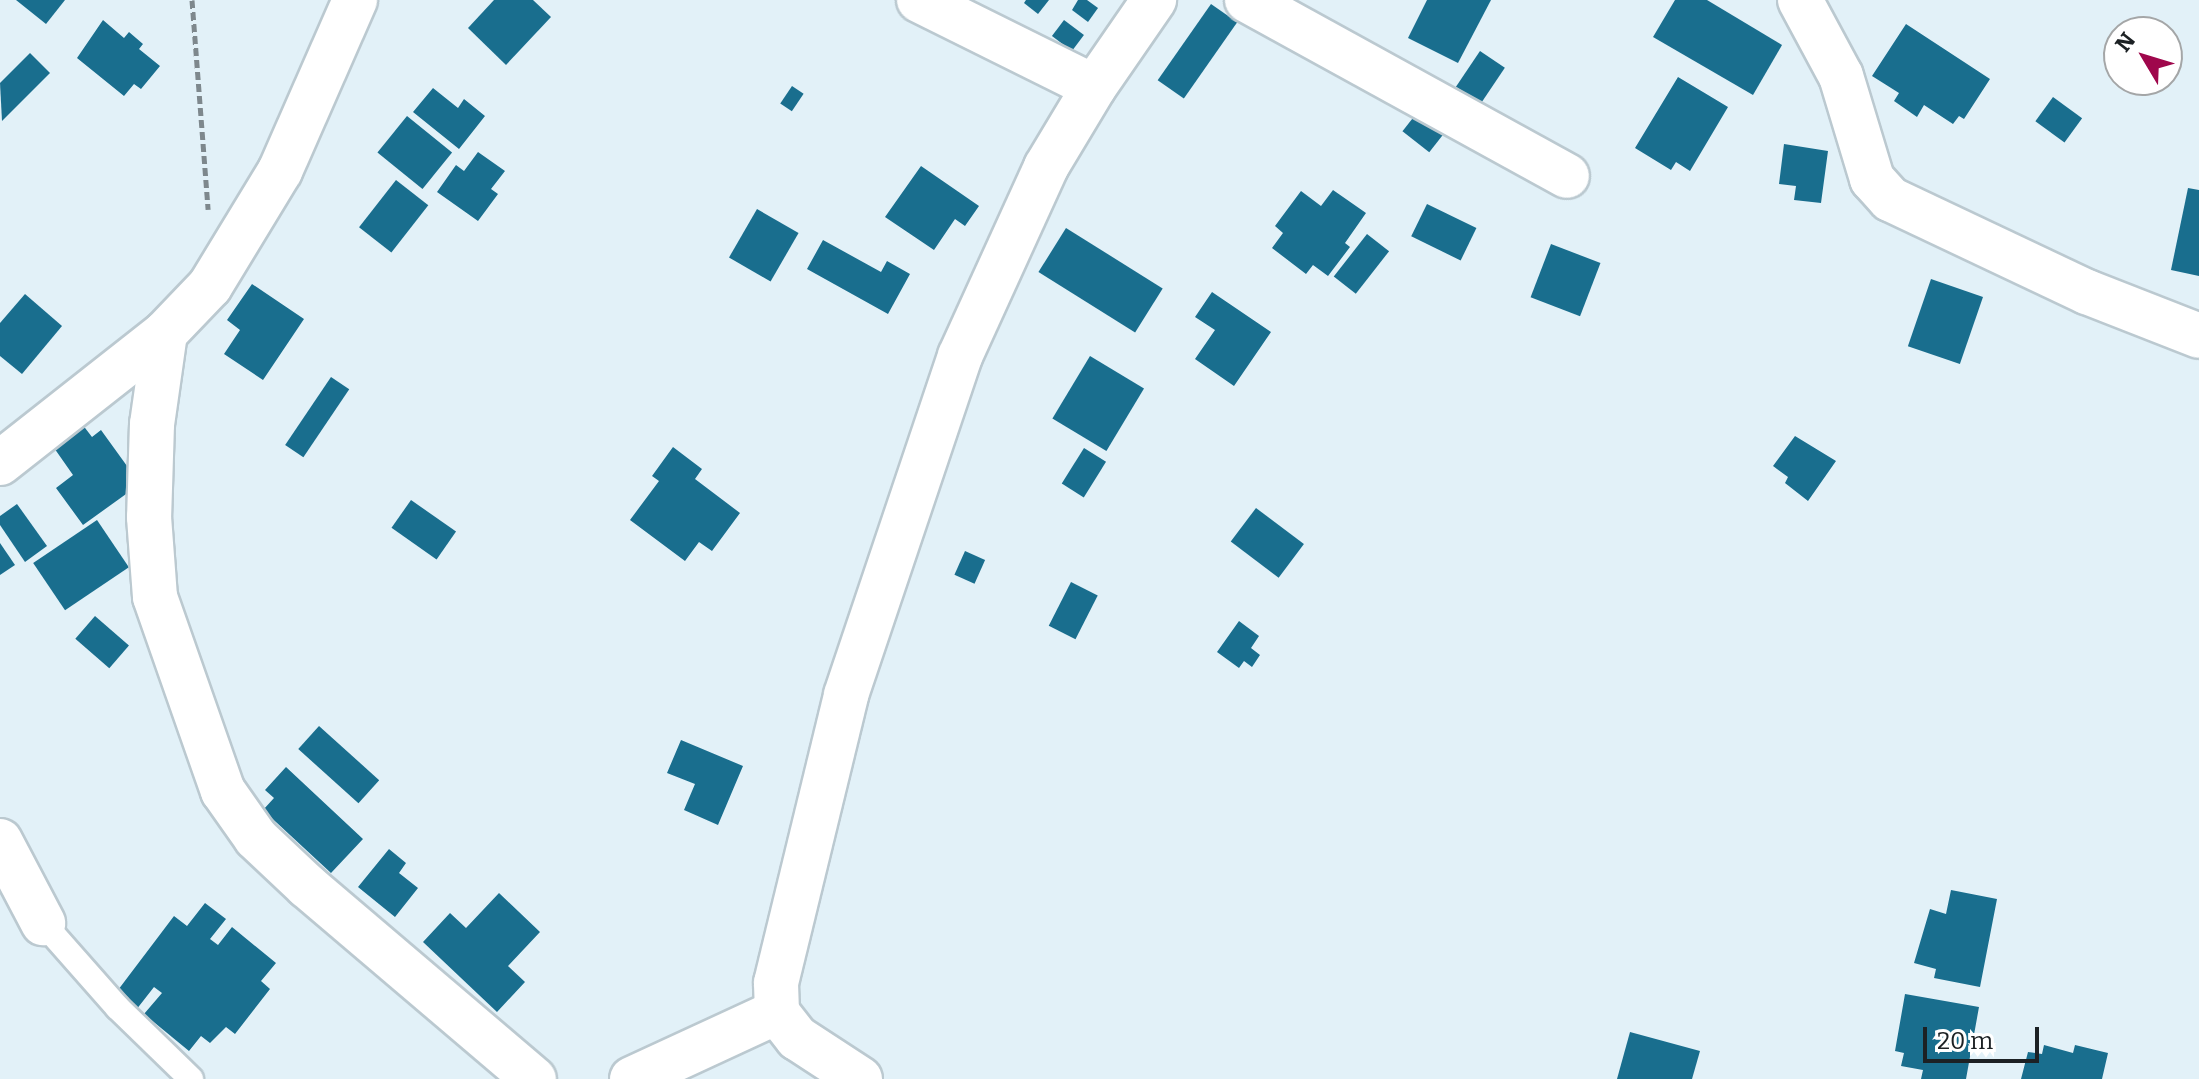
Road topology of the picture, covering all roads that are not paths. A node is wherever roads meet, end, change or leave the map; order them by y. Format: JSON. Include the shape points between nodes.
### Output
{"nodes":[{"id":1,"x":355,"y":0,"type":"edge"},
{"id":2,"x":919,"y":0,"type":"edge"},
{"id":3,"x":1154,"y":0,"type":"edge"},
{"id":4,"x":1247,"y":0,"type":"edge"},
{"id":5,"x":1800,"y":0,"type":"edge"},
{"id":6,"x":1094,"y":87,"type":"junction"},
{"id":7,"x":1567,"y":176,"type":"dead end"},
{"id":8,"x":165,"y":333,"type":"junction"},
{"id":9,"x":2199,"y":336,"type":"edge"},
{"id":10,"x":0,"y":463,"type":"edge"},
{"id":11,"x":0,"y":841,"type":"edge"},
{"id":12,"x":43,"y":923,"type":"joint"},
{"id":13,"x":777,"y":1012,"type":"junction"},
{"id":14,"x":191,"y":1079,"type":"edge"},
{"id":15,"x":534,"y":1079,"type":"edge"},
{"id":16,"x":632,"y":1079,"type":"edge"},
{"id":17,"x":860,"y":1079,"type":"edge"}],
"edges":[{"from":1,"to":8,"type":"street","via":[[280,171],[210,286]]},
{"from":2,"to":6,"type":"street"},
{"from":3,"to":6,"type":"street"},
{"from":4,"to":7,"type":"street"},
{"from":5,"to":9,"type":"street","via":[[1841,76],[1872,179],[1890,199],[2087,292]]},
{"from":6,"to":13,"type":"street","via":[[1046,167],[955,370],[846,695],[776,983]]},
{"from":8,"to":10,"type":"street"},
{"from":8,"to":15,"type":"street","via":[[149,517],[155,597],[223,791],[256,838],[296,877]]},
{"from":11,"to":12,"type":"street"},
{"from":12,"to":14,"type":"lane","via":[[118,1008]]},
{"from":13,"to":16,"type":"street"},
{"from":13,"to":17,"type":"street","via":[[797,1038]]}]}
